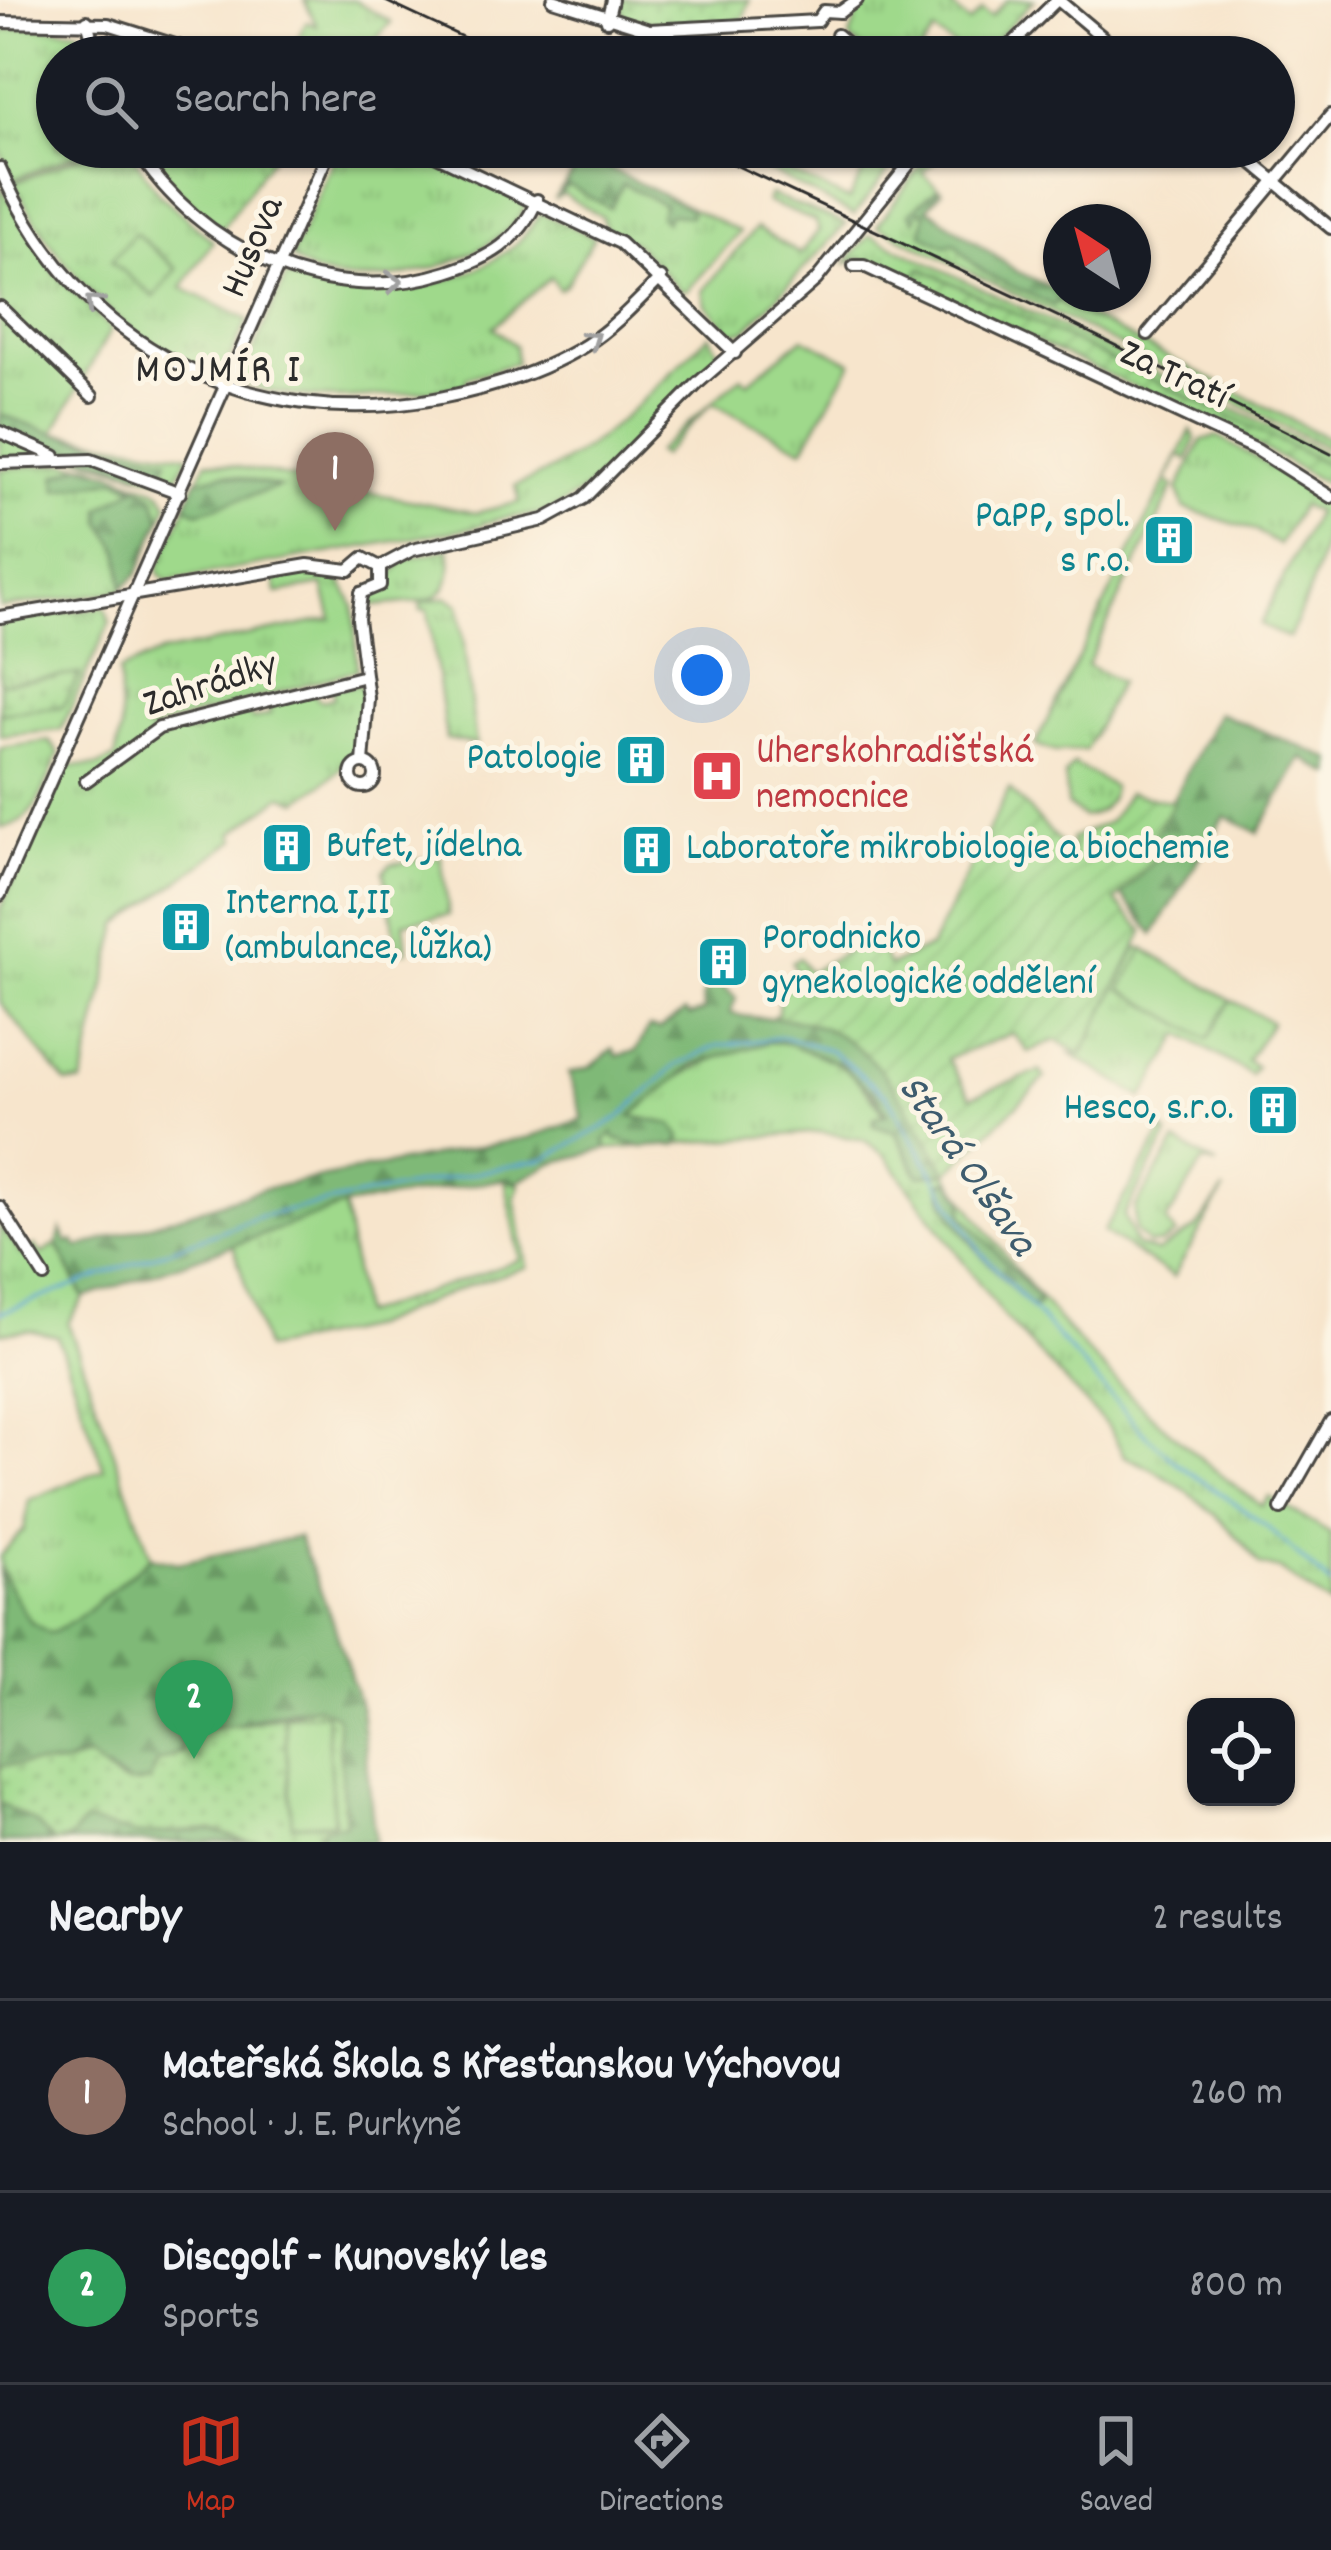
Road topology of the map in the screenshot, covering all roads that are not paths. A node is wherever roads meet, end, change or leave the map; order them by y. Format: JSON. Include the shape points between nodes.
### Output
{"nodes":[{"id":1,"x":553,"y":0,"type":"edge"},
{"id":2,"x":612,"y":0,"type":"edge"},
{"id":3,"x":857,"y":0,"type":"edge"},
{"id":4,"x":1057,"y":0,"type":"edge"},
{"id":5,"x":839,"y":12,"type":"junction"},
{"id":6,"x":87,"y":21,"type":"junction"},
{"id":7,"x":607,"y":21,"type":"junction"},
{"id":8,"x":817,"y":21,"type":"junction"},
{"id":9,"x":0,"y":22,"type":"edge"},
{"id":10,"x":837,"y":35,"type":"joint"},
{"id":11,"x":91,"y":36,"type":"edge"},
{"id":12,"x":154,"y":36,"type":"edge"},
{"id":13,"x":1020,"y":36,"type":"edge"},
{"id":14,"x":1101,"y":36,"type":"edge"},
{"id":15,"x":1331,"y":115,"type":"edge"},
{"id":16,"x":1295,"y":158,"type":"edge"},
{"id":17,"x":0,"y":168,"type":"edge"},
{"id":18,"x":150,"y":168,"type":"edge"},
{"id":19,"x":322,"y":168,"type":"edge"},
{"id":20,"x":466,"y":168,"type":"edge"},
{"id":21,"x":907,"y":168,"type":"edge"},
{"id":22,"x":1259,"y":168,"type":"edge"},
{"id":23,"x":1287,"y":168,"type":"edge"},
{"id":24,"x":1275,"y":182,"type":"junction"},
{"id":25,"x":538,"y":200,"type":"junction"},
{"id":26,"x":1331,"y":228,"type":"edge"},
{"id":27,"x":279,"y":266,"type":"junction"},
{"id":28,"x":854,"y":266,"type":"dead end"},
{"id":29,"x":661,"y":278,"type":"junction"},
{"id":30,"x":0,"y":307,"type":"edge"},
{"id":31,"x":1148,"y":334,"type":"dead end"},
{"id":32,"x":735,"y":353,"type":"junction"},
{"id":33,"x":227,"y":387,"type":"junction"},
{"id":34,"x":92,"y":396,"type":"dead end"},
{"id":35,"x":0,"y":433,"type":"edge"},
{"id":36,"x":58,"y":457,"type":"junction"},
{"id":37,"x":0,"y":463,"type":"edge"},
{"id":38,"x":180,"y":494,"type":"junction"},
{"id":39,"x":1331,"y":497,"type":"edge"},
{"id":40,"x":380,"y":567,"type":"junction"},
{"id":41,"x":349,"y":570,"type":"junction"},
{"id":42,"x":147,"y":571,"type":"junction"},
{"id":43,"x":162,"y":592,"type":"junction"},
{"id":44,"x":361,"y":593,"type":"junction"},
{"id":45,"x":136,"y":597,"type":"junction"},
{"id":46,"x":0,"y":617,"type":"edge"},
{"id":47,"x":365,"y":676,"type":"junction"},
{"id":48,"x":363,"y":763,"type":"dead end"},
{"id":49,"x":86,"y":781,"type":"dead end"},
{"id":50,"x":0,"y":896,"type":"edge"},
{"id":51,"x":0,"y":1207,"type":"edge"},
{"id":52,"x":44,"y":1276,"type":"dead end"},
{"id":53,"x":1331,"y":1421,"type":"edge"},
{"id":54,"x":1280,"y":1509,"type":"dead end"}],
"edges":[{"from":1,"to":7,"type":"street"},
{"from":2,"to":7,"type":"street"},
{"from":3,"to":5,"type":"street"},
{"from":4,"to":13,"type":"street"},
{"from":4,"to":14,"type":"street"},
{"from":5,"to":8,"type":"street","via":[[827,10]]},
{"from":5,"to":10,"type":"street","via":[[845,24]]},
{"from":6,"to":9,"type":"street"},
{"from":6,"to":11,"type":"street"},
{"from":6,"to":12,"type":"street"},
{"from":7,"to":8,"type":"street","via":[[693,31]]},
{"from":8,"to":10,"type":"street","via":[[823,34]]},
{"from":15,"to":16,"type":"street"},
{"from":33,"to":17,"type":"street","one_way":true,"via":[[137,340],[84,295],[39,240]]},
{"from":18,"to":27,"type":"street","via":[[197,220]]},
{"from":19,"to":27,"type":"street","name":"Husova"},
{"from":20,"to":25,"type":"street"},
{"from":21,"to":32,"type":"street","via":[[835,260]]},
{"from":22,"to":24,"type":"street"},
{"from":23,"to":24,"type":"street"},
{"from":24,"to":26,"type":"street"},
{"from":24,"to":31,"type":"street"},
{"from":27,"to":25,"type":"street","one_way":true,"via":[[353,283],[432,277],[510,242]]},
{"from":25,"to":29,"type":"street","via":[[620,243]]},
{"from":27,"to":33,"type":"street","name":"Husova"},
{"from":28,"to":39,"type":"street","name":"Za Tratí","via":[[1230,436]]},
{"from":29,"to":32,"type":"street"},
{"from":33,"to":29,"type":"street","one_way":true,"via":[[310,405],[394,405],[467,393],[562,359]]},
{"from":30,"to":34,"type":"street"},
{"from":32,"to":40,"type":"street","via":[[575,504],[530,524],[412,550]]},
{"from":33,"to":38,"type":"street","name":"Husova"},
{"from":35,"to":36,"type":"street"},
{"from":36,"to":37,"type":"street"},
{"from":36,"to":38,"type":"street","via":[[91,460]]},
{"from":38,"to":42,"type":"street","name":"Husova"},
{"from":40,"to":41,"type":"street","via":[[360,559]]},
{"from":40,"to":44,"type":"street","via":[[380,585]]},
{"from":41,"to":43,"type":"street","via":[[308,565]]},
{"from":41,"to":44,"type":"street","via":[[349,583]]},
{"from":42,"to":43,"type":"street"},
{"from":42,"to":45,"type":"street","name":"Husova"},
{"from":43,"to":45,"type":"street"},
{"from":44,"to":47,"type":"street"},
{"from":45,"to":46,"type":"street"},
{"from":45,"to":50,"type":"street","name":"Husova"},
{"from":47,"to":48,"type":"street"},
{"from":47,"to":49,"type":"street","name":"Zahrádky","via":[[159,728]]},
{"from":51,"to":52,"type":"street"},
{"from":53,"to":54,"type":"street"}]}
